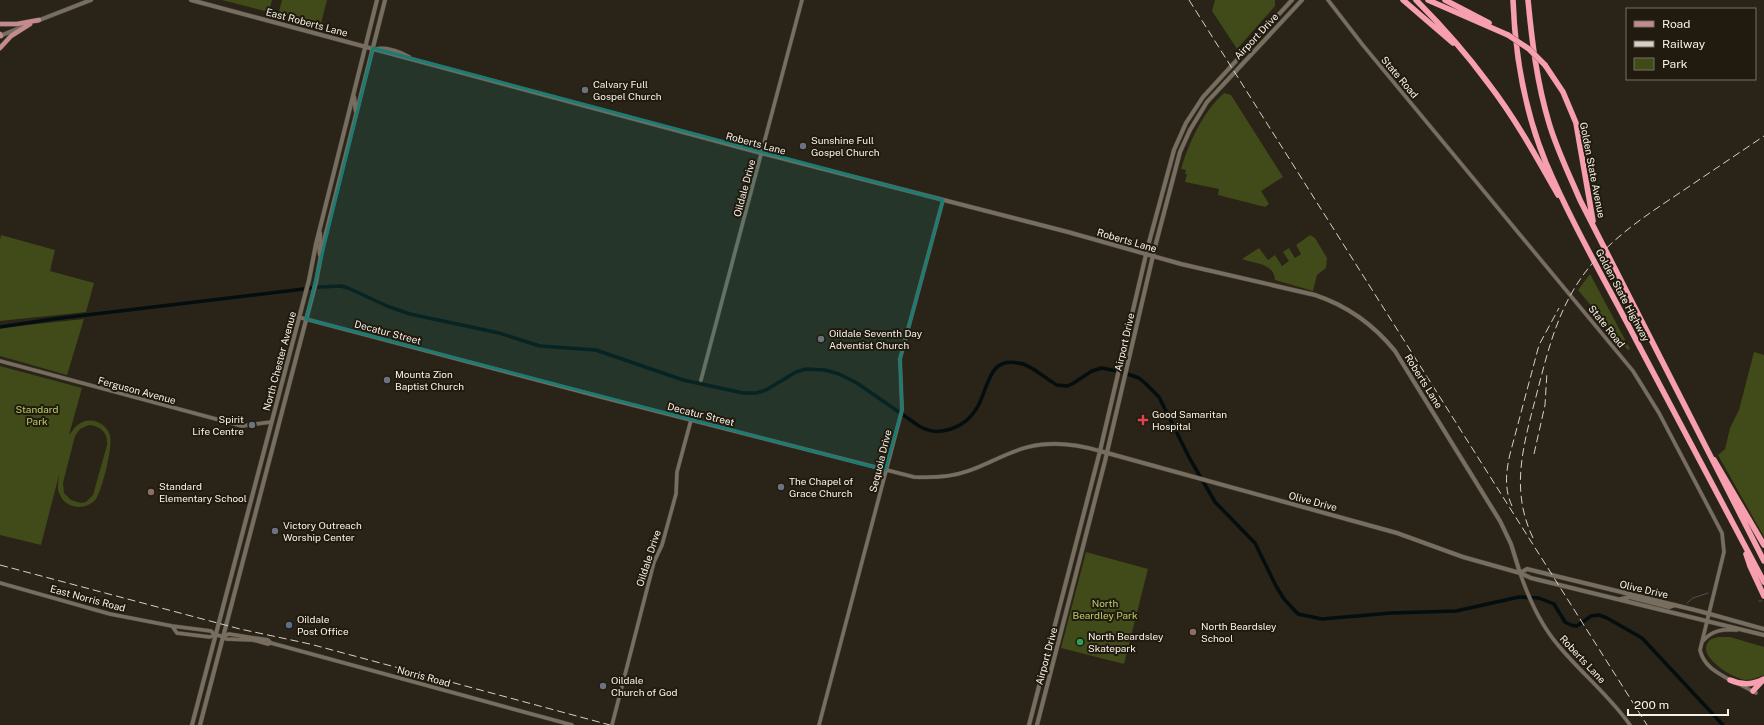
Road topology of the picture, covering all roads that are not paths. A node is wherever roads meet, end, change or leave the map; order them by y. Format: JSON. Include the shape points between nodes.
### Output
{"nodes":[{"id":1,"x":91,"y":0,"type":"edge"},
{"id":2,"x":191,"y":0,"type":"edge"},
{"id":3,"x":377,"y":0,"type":"edge"},
{"id":4,"x":385,"y":0,"type":"edge"},
{"id":5,"x":802,"y":0,"type":"edge"},
{"id":6,"x":1292,"y":0,"type":"edge"},
{"id":7,"x":1302,"y":0,"type":"edge"},
{"id":8,"x":1328,"y":0,"type":"edge"},
{"id":9,"x":1403,"y":0,"type":"edge"},
{"id":10,"x":1416,"y":0,"type":"edge"},
{"id":11,"x":1428,"y":0,"type":"edge"},
{"id":12,"x":1445,"y":0,"type":"edge"},
{"id":13,"x":1513,"y":0,"type":"edge"},
{"id":14,"x":1528,"y":0,"type":"edge"},
{"id":15,"x":39,"y":20,"type":"junction"},
{"id":16,"x":0,"y":24,"type":"edge"},
{"id":17,"x":30,"y":24,"type":"junction"},
{"id":18,"x":0,"y":35,"type":"edge"},
{"id":19,"x":1508,"y":35,"type":"junction"},
{"id":20,"x":366,"y":46,"type":"junction"},
{"id":21,"x":0,"y":48,"type":"edge"},
{"id":22,"x":375,"y":48,"type":"junction"},
{"id":23,"x":1464,"y":52,"type":"junction"},
{"id":24,"x":353,"y":96,"type":"junction"},
{"id":25,"x":356,"y":117,"type":"junction"},
{"id":26,"x":762,"y":153,"type":"junction"},
{"id":27,"x":943,"y":200,"type":"junction"},
{"id":28,"x":319,"y":229,"type":"junction"},
{"id":29,"x":1595,"y":229,"type":"junction"},
{"id":30,"x":1582,"y":237,"type":"junction"},
{"id":31,"x":316,"y":244,"type":"junction"},
{"id":32,"x":323,"y":245,"type":"junction"},
{"id":33,"x":1146,"y":254,"type":"junction"},
{"id":34,"x":1153,"y":256,"type":"junction"},
{"id":35,"x":320,"y":260,"type":"junction"},
{"id":36,"x":298,"y":317,"type":"junction"},
{"id":37,"x":306,"y":319,"type":"junction"},
{"id":38,"x":288,"y":357,"type":"junction"},
{"id":39,"x":0,"y":361,"type":"edge"},
{"id":40,"x":291,"y":374,"type":"junction"},
{"id":41,"x":701,"y":380,"type":"dead end"},
{"id":42,"x":691,"y":420,"type":"junction"},
{"id":43,"x":271,"y":422,"type":"junction"},
{"id":44,"x":1100,"y":451,"type":"junction"},
{"id":45,"x":1708,"y":452,"type":"junction"},
{"id":46,"x":1107,"y":453,"type":"junction"},
{"id":47,"x":886,"y":470,"type":"junction"},
{"id":48,"x":1764,"y":545,"type":"edge"},
{"id":49,"x":1744,"y":546,"type":"junction"},
{"id":50,"x":1764,"y":560,"type":"edge"},
{"id":51,"x":1520,"y":573,"type":"junction"},
{"id":52,"x":1764,"y":582,"type":"edge"},
{"id":53,"x":0,"y":583,"type":"edge"},
{"id":54,"x":1764,"y":596,"type":"edge"},
{"id":55,"x":1621,"y":599,"type":"junction"},
{"id":56,"x":1675,"y":605,"type":"junction"},
{"id":57,"x":1708,"y":613,"type":"junction"},
{"id":58,"x":1707,"y":620,"type":"junction"},
{"id":59,"x":172,"y":626,"type":"junction"},
{"id":60,"x":1764,"y":629,"type":"edge"},
{"id":61,"x":1747,"y":631,"type":"junction"},
{"id":62,"x":215,"y":635,"type":"junction"},
{"id":63,"x":1764,"y":635,"type":"edge"},
{"id":64,"x":223,"y":636,"type":"junction"},
{"id":65,"x":1701,"y":643,"type":"junction"},
{"id":66,"x":1730,"y":680,"type":"junction"},
{"id":67,"x":1764,"y":680,"type":"edge"},
{"id":68,"x":1764,"y":685,"type":"edge"},
{"id":69,"x":1754,"y":692,"type":"junction"},
{"id":70,"x":192,"y":725,"type":"edge"},
{"id":71,"x":200,"y":725,"type":"edge"},
{"id":72,"x":572,"y":725,"type":"edge"},
{"id":73,"x":612,"y":725,"type":"edge"},
{"id":74,"x":819,"y":725,"type":"edge"},
{"id":75,"x":1029,"y":725,"type":"edge"},
{"id":76,"x":1036,"y":725,"type":"edge"},
{"id":77,"x":1630,"y":725,"type":"edge"}],
"edges":[{"from":1,"to":15,"type":"main road"},
{"from":2,"to":20,"type":"main road","name":"East Roberts Lane"},
{"from":3,"to":20,"type":"main road","name":"North Chester Avenue"},
{"from":4,"to":22,"type":"main road","name":"North Chester Avenue"},
{"from":5,"to":26,"type":"street","name":"Oildale Drive"},
{"from":6,"to":33,"type":"main road","name":"Airport Drive","via":[[1212,86],[1188,119],[1172,158]]},
{"from":7,"to":34,"type":"main road","name":"Airport Drive","via":[[1218,89],[1192,125],[1177,162]]},
{"from":8,"to":57,"type":"street","name":"State Road","via":[[1604,335],[1651,398],[1722,533],[1724,552]]},
{"from":9,"to":23,"type":"highway"},
{"from":10,"to":23,"type":"highway"},
{"from":11,"to":19,"type":"highway"},
{"from":12,"to":19,"type":"highway","via":[[1496,26]]},
{"from":13,"to":30,"type":"highway","name":"Golden State Highway","via":[[1519,64],[1532,121],[1546,163]]},
{"from":14,"to":29,"type":"highway","name":"Golden State Highway","via":[[1535,64],[1546,114],[1562,160]]},
{"from":15,"to":16,"type":"main road"},
{"from":15,"to":17,"type":"main road"},
{"from":17,"to":18,"type":"main road"},
{"from":17,"to":21,"type":"main road","via":[[11,36]]},
{"from":19,"to":29,"type":"highway","name":"Golden State Avenue","bridge":true,"via":[[1545,65],[1563,92],[1576,124]]},
{"from":20,"to":22,"type":"main road","name":"East Roberts Lane"},
{"from":20,"to":24,"type":"main road","name":"North Chester Avenue"},
{"from":22,"to":25,"type":"main road","name":"North Chester Avenue"},
{"from":22,"to":26,"type":"main road","name":"Roberts Lane","via":[[404,58]]},
{"from":23,"to":30,"type":"highway","via":[[1512,117]]},
{"from":24,"to":25,"type":"main road"},
{"from":24,"to":28,"type":"main road","name":"North Chester Avenue"},
{"from":25,"to":32,"type":"main road","name":"North Chester Avenue"},
{"from":26,"to":27,"type":"main road","name":"Roberts Lane"},
{"from":26,"to":41,"type":"street","name":"Oildale Drive"},
{"from":27,"to":33,"type":"main road","name":"Roberts Lane"},
{"from":27,"to":47,"type":"street","name":"Sequoia Drive","via":[[900,359],[902,410]]},
{"from":28,"to":31,"type":"main road","name":"North Chester Avenue"},
{"from":28,"to":32,"type":"main road"},
{"from":29,"to":45,"type":"highway","name":"Golden State Highway"},
{"from":30,"to":49,"type":"highway","name":"Golden State Highway"},
{"from":31,"to":35,"type":"main road","via":[[319,246]]},
{"from":31,"to":36,"type":"main road","name":"North Chester Avenue"},
{"from":32,"to":35,"type":"main road","name":"North Chester Avenue"},
{"from":33,"to":34,"type":"main road","name":"Roberts Lane"},
{"from":33,"to":44,"type":"main road","name":"Airport Drive"},
{"from":34,"to":46,"type":"main road","name":"Airport Drive"},
{"from":34,"to":51,"type":"main road","name":"Roberts Lane","via":[[1323,298],[1348,309],[1374,328],[1401,360],[1500,521],[1511,544]]},
{"from":35,"to":37,"type":"main road","name":"North Chester Avenue"},
{"from":36,"to":37,"type":"street","name":"Decatur Street"},
{"from":36,"to":38,"type":"main road","name":"North Chester Avenue"},
{"from":37,"to":40,"type":"main road","name":"North Chester Avenue"},
{"from":37,"to":42,"type":"street","name":"Decatur Street"},
{"from":38,"to":40,"type":"main road","via":[[291,362]]},
{"from":38,"to":43,"type":"main road","name":"North Chester Avenue"},
{"from":39,"to":43,"type":"street","name":"Ferguson Avenue","via":[[242,426]]},
{"from":40,"to":64,"type":"main road","name":"North Chester Avenue"},
{"from":42,"to":47,"type":"street","name":"Decatur Street"},
{"from":42,"to":73,"type":"street","name":"Oildale Drive","via":[[675,478],[676,494],[662,547],[654,562]]},
{"from":43,"to":62,"type":"main road","name":"North Chester Avenue"},
{"from":44,"to":46,"type":"main road","name":"Olive Drive"},
{"from":44,"to":47,"type":"street","name":"Decatur Street","via":[[1070,444],[1038,445],[1012,452],[969,471],[944,477],[914,477]]},
{"from":44,"to":75,"type":"main road","name":"Airport Drive"},
{"from":45,"to":48,"type":"highway","via":[[1718,464]]},
{"from":45,"to":50,"type":"highway","name":"Golden State Highway"},
{"from":46,"to":51,"type":"main road","name":"Olive Drive","via":[[1393,531],[1464,557]]},
{"from":46,"to":76,"type":"main road","name":"Airport Drive"},
{"from":47,"to":74,"type":"street","name":"Sequoia Drive"},
{"from":49,"to":52,"type":"highway","name":"Golden State Highway"},
{"from":49,"to":54,"type":"highway"},
{"from":51,"to":55,"type":"main road","name":"Olive Drive","via":[[1531,578]]},
{"from":51,"to":56,"type":"main road","name":"Olive Drive","via":[[1527,569]]},
{"from":51,"to":77,"type":"street","name":"Roberts Lane","via":[[1531,602],[1558,645],[1608,696]]},
{"from":53,"to":59,"type":"street","name":"East Norris Road","via":[[110,614]]},
{"from":55,"to":56,"type":"main road","via":[[1630,597],[1669,606]]},
{"from":55,"to":58,"type":"main road","name":"Olive Drive"},
{"from":56,"to":57,"type":"main road","name":"Olive Drive"},
{"from":57,"to":58,"type":"street","name":"State Road"},
{"from":57,"to":60,"type":"main road","name":"Olive Drive"},
{"from":58,"to":61,"type":"main road","name":"Olive Drive"},
{"from":58,"to":65,"type":"street","name":"State Road"},
{"from":59,"to":62,"type":"street","name":"East Norris Road","via":[[211,632]]},
{"from":59,"to":62,"type":"street","name":"East Norris Road","via":[[177,633],[210,637]]},
{"from":61,"to":63,"type":"main road","name":"Olive Drive"},
{"from":61,"to":65,"type":"street","via":[[1722,628]]},
{"from":62,"to":64,"type":"street","name":"East Norris Road"},
{"from":62,"to":70,"type":"main road","name":"North Chester Avenue"},
{"from":64,"to":71,"type":"main road","name":"North Chester Avenue"},
{"from":64,"to":72,"type":"street","name":"Norris Road","via":[[229,634],[268,640],[271,643]]},
{"from":65,"to":66,"type":"street","name":"State Road","via":[[1701,654],[1706,664]]},
{"from":66,"to":67,"type":"highway","via":[[1750,684]]},
{"from":66,"to":69,"type":"street","name":"State Road"},
{"from":67,"to":69,"type":"highway"},
{"from":68,"to":69,"type":"highway"}]}
